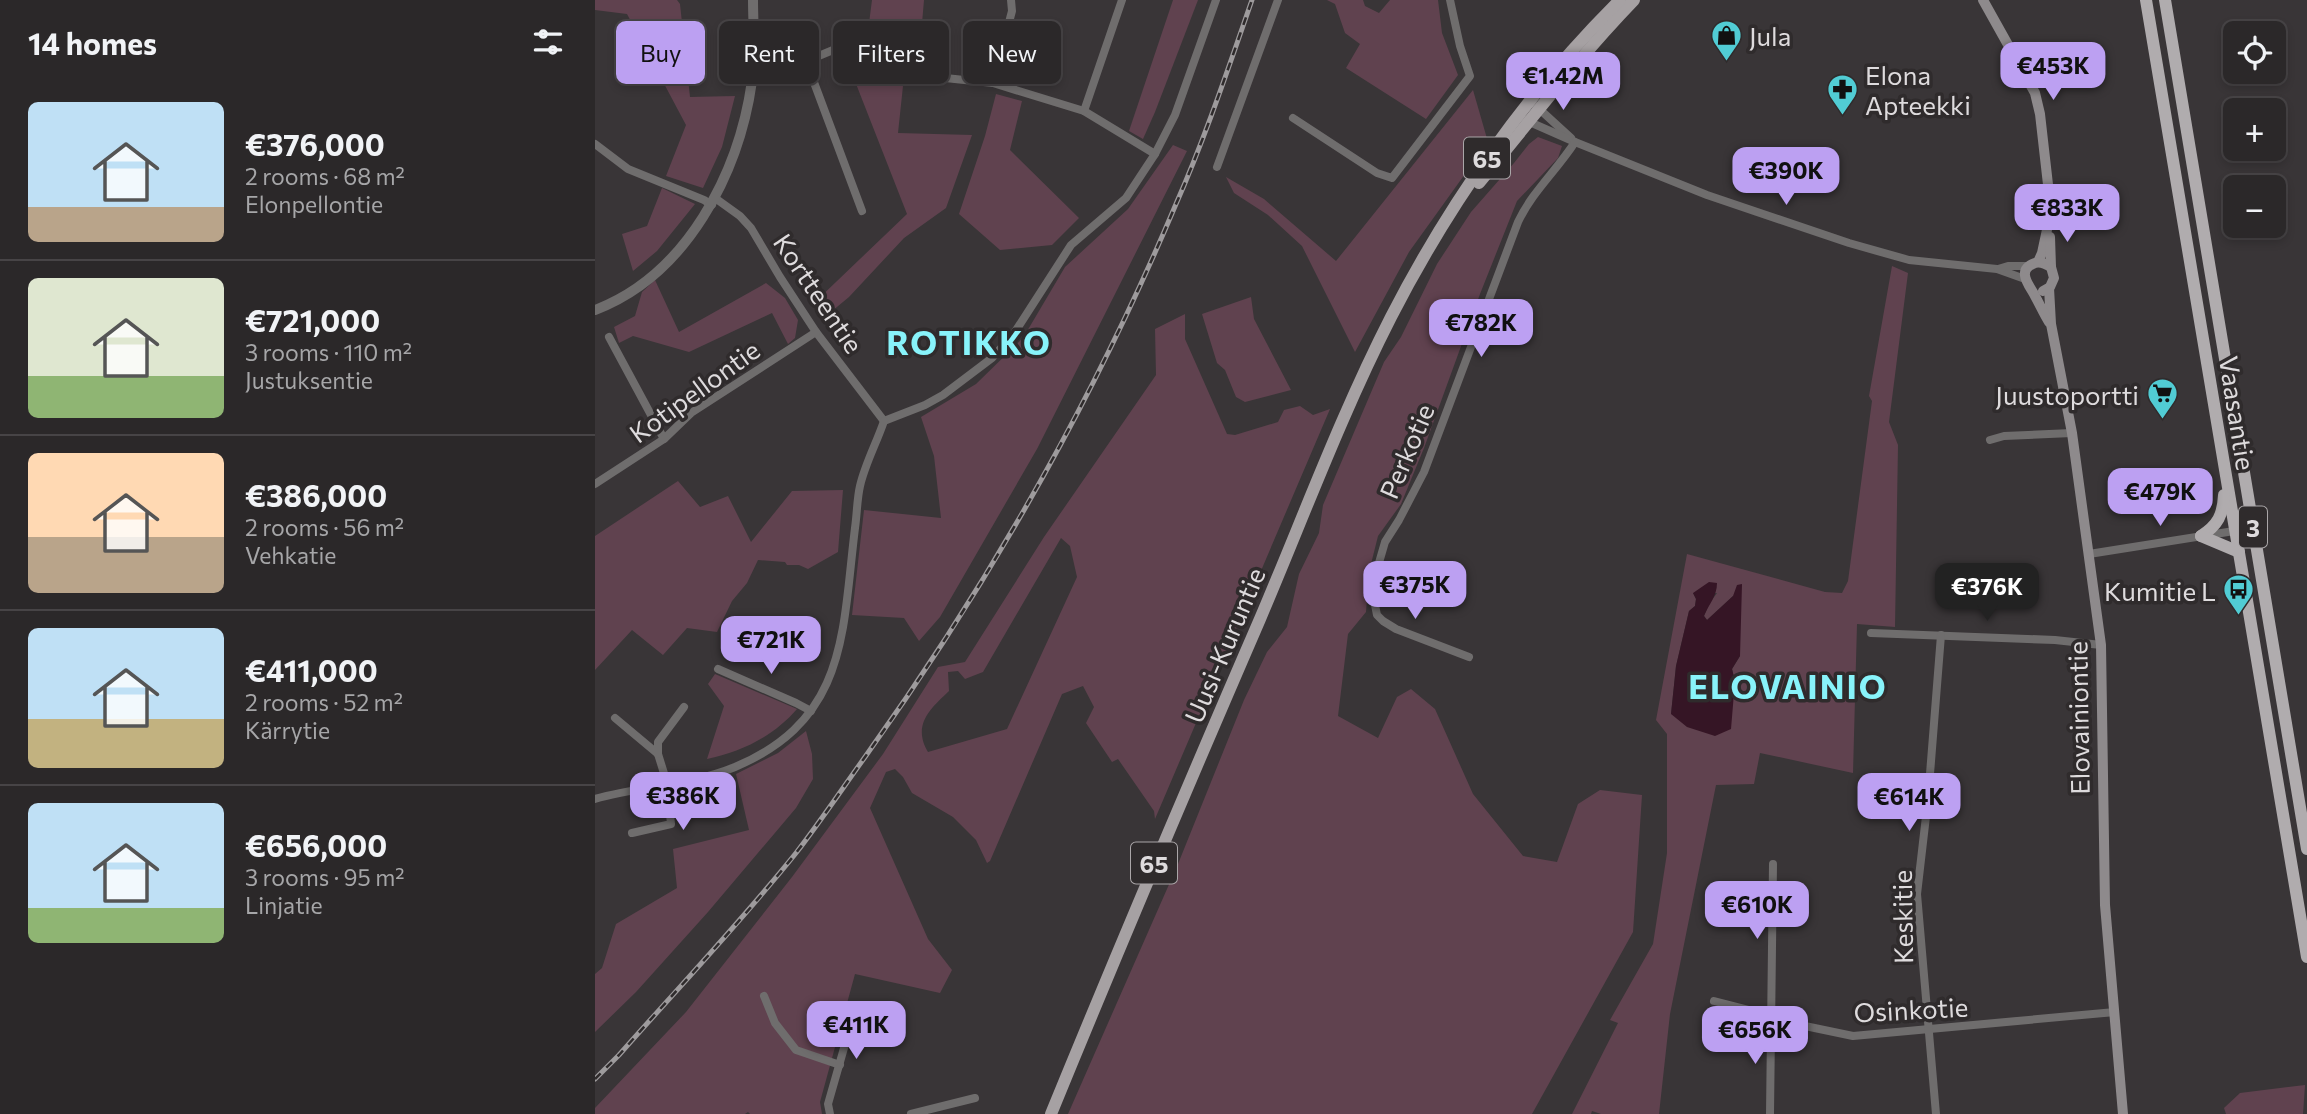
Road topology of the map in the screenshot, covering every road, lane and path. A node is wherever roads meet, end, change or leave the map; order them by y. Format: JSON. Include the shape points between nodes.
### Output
{"nodes":[{"id":1,"x":753,"y":0,"type":"edge"},
{"id":2,"x":1011,"y":0,"type":"edge"},
{"id":3,"x":1122,"y":0,"type":"edge"},
{"id":4,"x":1216,"y":0,"type":"edge"},
{"id":5,"x":1278,"y":0,"type":"edge"},
{"id":6,"x":1450,"y":0,"type":"edge"},
{"id":7,"x":1620,"y":0,"type":"edge"},
{"id":8,"x":1634,"y":0,"type":"edge"},
{"id":9,"x":1983,"y":0,"type":"edge"},
{"id":10,"x":2146,"y":0,"type":"edge"},
{"id":11,"x":2165,"y":0,"type":"edge"},
{"id":12,"x":753,"y":21,"type":"edge"},
{"id":13,"x":1009,"y":21,"type":"edge"},
{"id":14,"x":819,"y":56,"type":"edge"},
{"id":15,"x":963,"y":80,"type":"edge"},
{"id":16,"x":751,"y":84,"type":"edge"},
{"id":17,"x":815,"y":84,"type":"edge"},
{"id":18,"x":996,"y":84,"type":"edge"},
{"id":19,"x":1535,"y":105,"type":"junction"},
{"id":20,"x":1084,"y":111,"type":"junction"},
{"id":21,"x":1293,"y":118,"type":"dead end"},
{"id":22,"x":1525,"y":119,"type":"junction"},
{"id":23,"x":1575,"y":142,"type":"junction"},
{"id":24,"x":595,"y":144,"type":"edge"},
{"id":25,"x":1155,"y":154,"type":"junction"},
{"id":26,"x":1217,"y":167,"type":"dead end"},
{"id":27,"x":713,"y":202,"type":"junction"},
{"id":28,"x":862,"y":211,"type":"dead end"},
{"id":29,"x":2049,"y":223,"type":"junction"},
{"id":30,"x":2034,"y":264,"type":"junction"},
{"id":31,"x":2051,"y":267,"type":"junction"},
{"id":32,"x":1997,"y":269,"type":"junction"},
{"id":33,"x":2025,"y":279,"type":"junction"},
{"id":34,"x":2049,"y":288,"type":"junction"},
{"id":35,"x":2032,"y":290,"type":"junction"},
{"id":36,"x":595,"y":309,"type":"edge"},
{"id":37,"x":2051,"y":324,"type":"junction"},
{"id":38,"x":816,"y":332,"type":"junction"},
{"id":39,"x":609,"y":337,"type":"dead end"},
{"id":40,"x":884,"y":421,"type":"junction"},
{"id":41,"x":2072,"y":433,"type":"junction"},
{"id":42,"x":664,"y":439,"type":"junction"},
{"id":43,"x":1990,"y":440,"type":"dead end"},
{"id":44,"x":2223,"y":466,"type":"junction"},
{"id":45,"x":595,"y":484,"type":"edge"},
{"id":46,"x":2253,"y":528,"type":"junction"},
{"id":47,"x":2236,"y":531,"type":"junction"},
{"id":48,"x":2201,"y":536,"type":"junction"},
{"id":49,"x":2239,"y":552,"type":"junction"},
{"id":50,"x":2089,"y":554,"type":"junction"},
{"id":51,"x":1871,"y":633,"type":"dead end"},
{"id":52,"x":1941,"y":635,"type":"junction"},
{"id":53,"x":2101,"y":645,"type":"junction"},
{"id":54,"x":1469,"y":657,"type":"dead end"},
{"id":55,"x":718,"y":670,"type":"dead end"},
{"id":56,"x":684,"y":707,"type":"dead end"},
{"id":57,"x":811,"y":711,"type":"junction"},
{"id":58,"x":614,"y":718,"type":"dead end"},
{"id":59,"x":658,"y":754,"type":"junction"},
{"id":60,"x":667,"y":783,"type":"junction"},
{"id":61,"x":595,"y":799,"type":"edge"},
{"id":62,"x":632,"y":833,"type":"dead end"},
{"id":63,"x":2307,"y":849,"type":"edge"},
{"id":64,"x":1773,"y":864,"type":"dead end"},
{"id":65,"x":2307,"y":957,"type":"edge"},
{"id":66,"x":764,"y":996,"type":"dead end"},
{"id":67,"x":1714,"y":1001,"type":"dead end"},
{"id":68,"x":856,"y":1006,"type":"dead end"},
{"id":69,"x":2115,"y":1013,"type":"junction"},
{"id":70,"x":1771,"y":1019,"type":"junction"},
{"id":71,"x":1930,"y":1030,"type":"junction"},
{"id":72,"x":840,"y":1065,"type":"junction"},
{"id":73,"x":975,"y":1098,"type":"dead end"},
{"id":74,"x":829,"y":1114,"type":"edge"},
{"id":75,"x":911,"y":1114,"type":"edge"},
{"id":76,"x":1051,"y":1114,"type":"edge"},
{"id":77,"x":1770,"y":1114,"type":"edge"},
{"id":78,"x":1936,"y":1114,"type":"edge"},
{"id":79,"x":2123,"y":1114,"type":"edge"}],
"edges":[{"from":1,"to":12,"type":"street"},
{"from":2,"to":13,"type":"street"},
{"from":3,"to":20,"type":"street"},
{"from":4,"to":25,"type":"street","via":[[1175,115]]},
{"from":5,"to":26,"type":"street"},
{"from":6,"to":21,"type":"street","via":[[1470,76],[1392,178]]},
{"from":7,"to":19,"type":"main road","name":"Uusi-Kuruntie","number":"65","via":[[1581,41]]},
{"from":8,"to":19,"type":"main road","name":"Uusi-Kuruntie","number":"65"},
{"from":9,"to":29,"type":"main road","via":[[2035,93]]},
{"from":10,"to":44,"type":"highway","name":"Vaasantie","number":"3"},
{"from":11,"to":46,"type":"highway","name":"Vaasantie","number":"3"},
{"from":14,"to":15,"type":"street","via":[[848,48],[907,74]]},
{"from":16,"to":27,"type":"street","via":[[741,133]]},
{"from":17,"to":28,"type":"street"},
{"from":18,"to":20,"type":"street"},
{"from":19,"to":22,"type":"main road","name":"Uusi-Kuruntie","number":"65"},
{"from":19,"to":23,"type":"street"},
{"from":20,"to":25,"type":"street"},
{"from":22,"to":23,"type":"street"},
{"from":22,"to":76,"type":"main road","name":"Uusi-Kuruntie","number":"65","via":[[1472,178],[1391,318],[1340,427]]},
{"from":23,"to":32,"type":"street","via":[[1749,210],[1894,257]]},
{"from":23,"to":54,"type":"street","name":"Perkotie","via":[[1527,202],[1424,472],[1385,542],[1376,573],[1375,606],[1383,621]]},
{"from":24,"to":27,"type":"street","name":"Kortteentie","via":[[628,170]]},
{"from":25,"to":40,"type":"street","via":[[1126,198],[1071,245],[1013,335],[992,358],[943,395]]},
{"from":27,"to":36,"type":"street","via":[[663,264],[620,299]]},
{"from":27,"to":38,"type":"street","name":"Kortteentie","via":[[740,216],[751,228]]},
{"from":29,"to":30,"type":"main road"},
{"from":29,"to":31,"type":"main road"},
{"from":30,"to":31,"type":"main road"},
{"from":30,"to":32,"type":"street"},
{"from":30,"to":33,"type":"main road","via":[[2025,272]]},
{"from":31,"to":34,"type":"main road","via":[[2054,278]]},
{"from":32,"to":33,"type":"street"},
{"from":33,"to":35,"type":"main road"},
{"from":34,"to":35,"type":"main road"},
{"from":34,"to":37,"type":"main road","name":"Elovainiontie"},
{"from":35,"to":37,"type":"main road","name":"Elovainiontie"},
{"from":37,"to":41,"type":"main road","name":"Elovainiontie"},
{"from":38,"to":40,"type":"street","name":"Kortteentie"},
{"from":38,"to":42,"type":"street","name":"Kotipellontie","via":[[691,413]]},
{"from":39,"to":42,"type":"street"},
{"from":40,"to":57,"type":"street","via":[[861,485],[842,635],[828,681]]},
{"from":41,"to":43,"type":"street"},
{"from":41,"to":50,"type":"main road","name":"Elovainiontie"},
{"from":42,"to":45,"type":"street","name":"Kotipellontie"},
{"from":44,"to":47,"type":"highway","name":"Vaasantie","number":"3"},
{"from":44,"to":48,"type":"highway","via":[[2223,511],[2214,527]]},
{"from":46,"to":47,"type":"street"},
{"from":46,"to":63,"type":"highway","name":"Vaasantie","number":"3"},
{"from":47,"to":48,"type":"street"},
{"from":47,"to":49,"type":"highway","name":"Vaasantie","number":"3"},
{"from":48,"to":49,"type":"highway"},
{"from":48,"to":50,"type":"street"},
{"from":49,"to":65,"type":"highway","name":"Vaasantie","number":"3"},
{"from":50,"to":53,"type":"main road","name":"Elovainiontie"},
{"from":51,"to":52,"type":"street"},
{"from":52,"to":53,"type":"street"},
{"from":52,"to":71,"type":"street","name":"Keskitie","via":[[1917,894]]},
{"from":53,"to":69,"type":"main road","name":"Elovainiontie","via":[[2104,877]]},
{"from":55,"to":57,"type":"street"},
{"from":56,"to":59,"type":"street","via":[[658,741]]},
{"from":57,"to":60,"type":"street","via":[[805,721],[759,755],[732,768]]},
{"from":58,"to":59,"type":"street"},
{"from":59,"to":60,"type":"street"},
{"from":60,"to":61,"type":"street"},
{"from":60,"to":62,"type":"street","via":[[671,824]]},
{"from":64,"to":70,"type":"street"},
{"from":66,"to":72,"type":"street","via":[[775,1023],[796,1050]]},
{"from":67,"to":70,"type":"street","name":"Osinkotie"},
{"from":68,"to":72,"type":"street"},
{"from":69,"to":71,"type":"street","name":"Osinkotie"},
{"from":69,"to":79,"type":"main road","name":"Elovainiontie"},
{"from":70,"to":71,"type":"street","name":"Osinkotie","via":[[1853,1036]]},
{"from":70,"to":77,"type":"street"},
{"from":71,"to":78,"type":"street","name":"Keskitie"},
{"from":72,"to":74,"type":"street"},
{"from":73,"to":75,"type":"street"}]}
